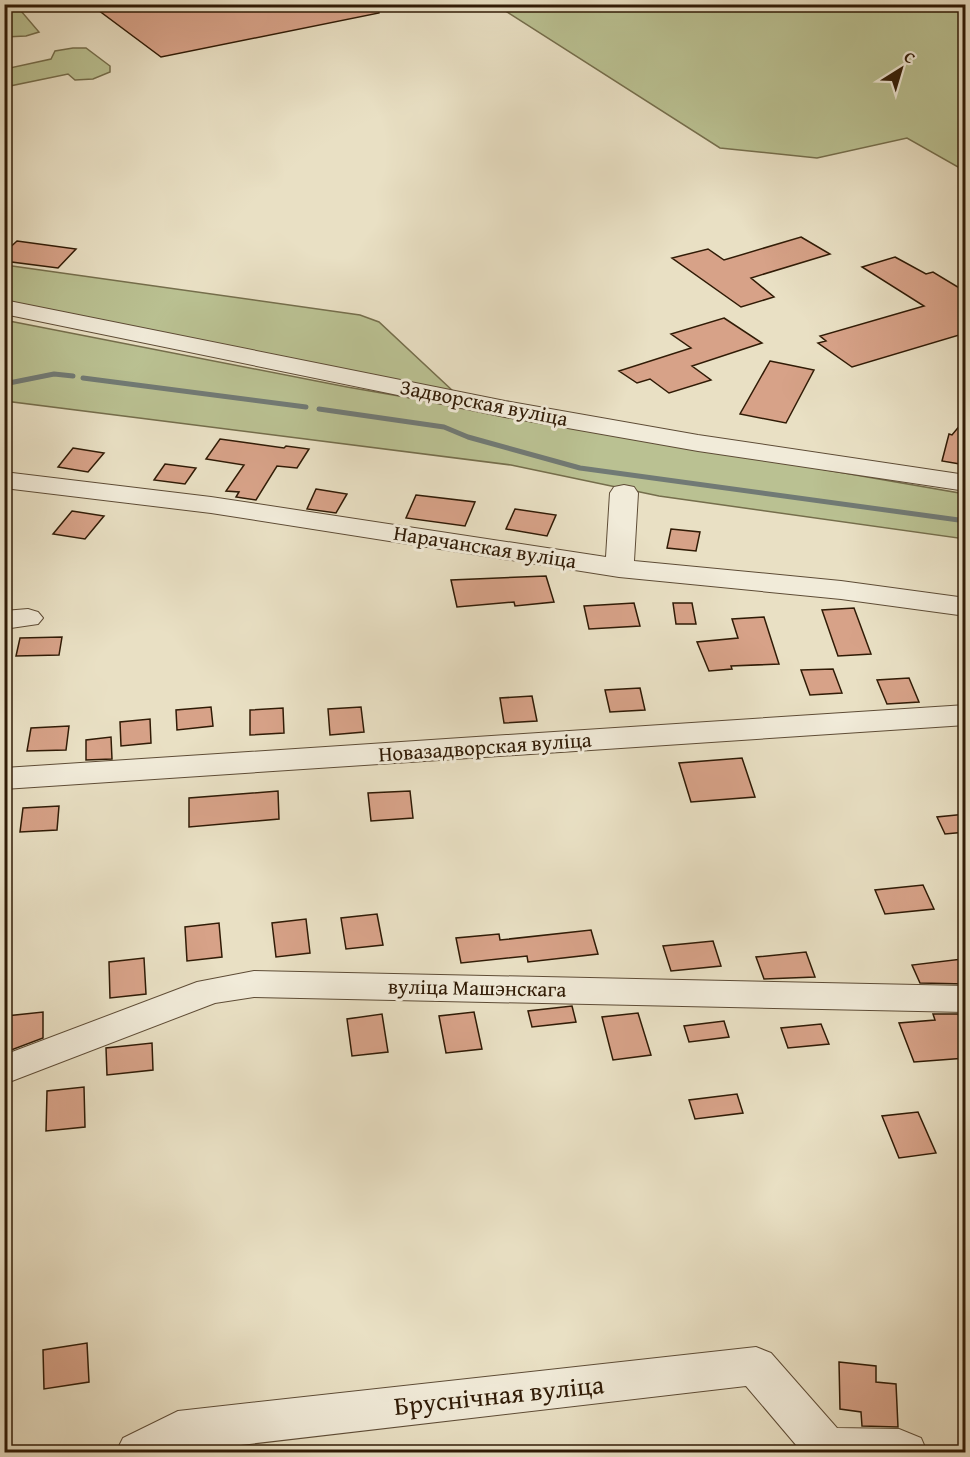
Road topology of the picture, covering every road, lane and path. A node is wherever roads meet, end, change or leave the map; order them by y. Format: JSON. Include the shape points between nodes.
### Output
{"nodes":[{"id":1,"x":4,"y":307,"type":"edge"},
{"id":2,"x":4,"y":480,"type":"edge"},
{"id":3,"x":966,"y":483,"type":"edge"},
{"id":4,"x":624,"y":493,"type":"dead end"},
{"id":5,"x":619,"y":568,"type":"junction"},
{"id":6,"x":966,"y":607,"type":"edge"},
{"id":7,"x":966,"y":716,"type":"edge"},
{"id":8,"x":4,"y":779,"type":"edge"},
{"id":9,"x":966,"y":999,"type":"edge"},
{"id":10,"x":4,"y":1070,"type":"edge"},
{"id":11,"x":827,"y":1451,"type":"edge"},
{"id":12,"x":139,"y":1452,"type":"edge"},
{"id":13,"x":905,"y":1452,"type":"edge"}],
"edges":[{"from":1,"to":3,"type":"street","name":"Задворская вуліца","via":[[505,409],[698,444]]},
{"from":2,"to":5,"type":"street","name":"Нарачанская вуліца","via":[[223,507]]},
{"from":4,"to":5,"type":"street"},
{"from":5,"to":6,"type":"street","name":"Нарачанская вуліца","via":[[842,590]]},
{"from":7,"to":8,"type":"street","name":"Новазадворская вуліца"},
{"from":9,"to":10,"type":"street","name":"вуліца Машэнскага","via":[[254,984],[210,991]]},
{"from":11,"to":12,"type":"street","name":"Бруснічная вуліца","via":[[756,1366],[178,1431]]},
{"from":11,"to":13,"type":"street","via":[[855,1447]]}]}
